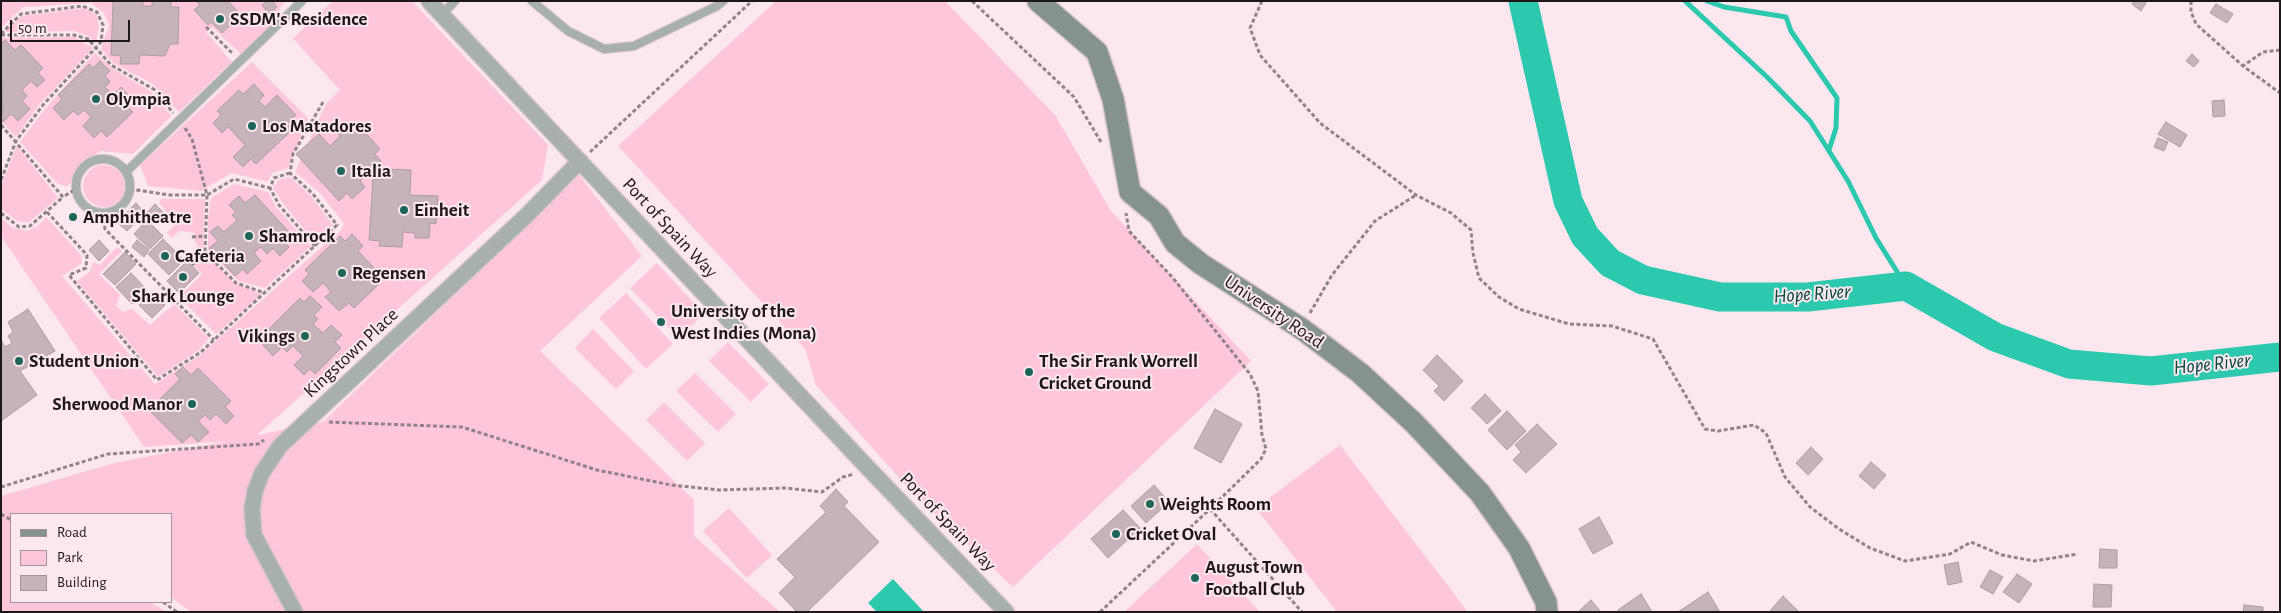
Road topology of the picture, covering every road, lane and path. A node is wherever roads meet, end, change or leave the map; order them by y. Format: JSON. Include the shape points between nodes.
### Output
{"nodes":[{"id":1,"x":302,"y":1,"type":"edge"},
{"id":2,"x":429,"y":1,"type":"edge"},
{"id":3,"x":454,"y":1,"type":"edge"},
{"id":4,"x":532,"y":1,"type":"edge"},
{"id":5,"x":722,"y":1,"type":"edge"},
{"id":6,"x":752,"y":1,"type":"edge"},
{"id":7,"x":1038,"y":1,"type":"edge"},
{"id":8,"x":1262,"y":1,"type":"edge"},
{"id":9,"x":2191,"y":1,"type":"edge"},
{"id":10,"x":441,"y":14,"type":"junction"},
{"id":11,"x":206,"y":27,"type":"dead end"},
{"id":12,"x":1,"y":35,"type":"edge"},
{"id":13,"x":96,"y":48,"type":"junction"},
{"id":14,"x":2280,"y":50,"type":"edge"},
{"id":15,"x":240,"y":62,"type":"junction"},
{"id":16,"x":2243,"y":66,"type":"junction"},
{"id":17,"x":2280,"y":94,"type":"edge"},
{"id":18,"x":323,"y":102,"type":"dead end"},
{"id":19,"x":179,"y":120,"type":"junction"},
{"id":20,"x":1,"y":125,"type":"edge"},
{"id":21,"x":16,"y":141,"type":"junction"},
{"id":22,"x":580,"y":161,"type":"junction"},
{"id":23,"x":126,"y":172,"type":"junction"},
{"id":24,"x":290,"y":173,"type":"junction"},
{"id":25,"x":1,"y":180,"type":"edge"},
{"id":26,"x":76,"y":188,"type":"junction"},
{"id":27,"x":270,"y":188,"type":"junction"},
{"id":28,"x":130,"y":189,"type":"junction"},
{"id":29,"x":208,"y":195,"type":"junction"},
{"id":30,"x":1416,"y":195,"type":"junction"},
{"id":31,"x":63,"y":197,"type":"junction"},
{"id":32,"x":47,"y":212,"type":"junction"},
{"id":33,"x":1,"y":213,"type":"edge"},
{"id":34,"x":103,"y":213,"type":"junction"},
{"id":35,"x":205,"y":236,"type":"junction"},
{"id":36,"x":192,"y":237,"type":"dead end"},
{"id":37,"x":315,"y":246,"type":"junction"},
{"id":38,"x":205,"y":252,"type":"junction"},
{"id":39,"x":192,"y":265,"type":"dead end"},
{"id":40,"x":266,"y":294,"type":"junction"},
{"id":41,"x":1302,"y":329,"type":"junction"},
{"id":42,"x":214,"y":340,"type":"junction"},
{"id":43,"x":305,"y":423,"type":"junction"},
{"id":44,"x":1262,"y":435,"type":"dead end"},
{"id":45,"x":268,"y":438,"type":"dead end"},
{"id":46,"x":869,"y":469,"type":"junction"},
{"id":47,"x":1,"y":487,"type":"edge"},
{"id":48,"x":1210,"y":509,"type":"junction"},
{"id":49,"x":2078,"y":554,"type":"dead end"},
{"id":50,"x":164,"y":603,"type":"edge"},
{"id":51,"x":177,"y":612,"type":"edge"},
{"id":52,"x":295,"y":612,"type":"edge"},
{"id":53,"x":1006,"y":612,"type":"edge"},
{"id":54,"x":1100,"y":612,"type":"edge"},
{"id":55,"x":1302,"y":612,"type":"edge"},
{"id":56,"x":1547,"y":612,"type":"edge"}],
"edges":[{"from":1,"to":15,"type":"lane"},
{"from":2,"to":10,"type":"street","name":"Port of Spain Way"},
{"from":3,"to":10,"type":"lane"},
{"from":4,"to":5,"type":"lane","via":[[568,31],[604,49],[634,46]]},
{"from":6,"to":22,"type":"path"},
{"from":7,"to":41,"type":"street","name":"University Road","via":[[1097,52],[1113,99],[1130,192],[1159,216],[1175,242],[1202,264]]},
{"from":8,"to":30,"type":"path","via":[[1250,28],[1260,55],[1320,123]]},
{"from":9,"to":16,"type":"path","via":[[2196,24]]},
{"from":10,"to":22,"type":"street","name":"Port of Spain Way"},
{"from":11,"to":15,"type":"path"},
{"from":12,"to":13,"type":"path","via":[[74,35],[88,40]]},
{"from":12,"to":13,"type":"path","via":[[22,14],[82,6],[97,12],[103,25],[101,42]]},
{"from":13,"to":19,"type":"path","via":[[111,65],[155,90]]},
{"from":13,"to":21,"type":"path","via":[[43,105]]},
{"from":14,"to":16,"type":"path","via":[[2263,52]]},
{"from":15,"to":19,"type":"lane"},
{"from":16,"to":17,"type":"path"},
{"from":18,"to":24,"type":"path","via":[[293,154]]},
{"from":19,"to":23,"type":"lane"},
{"from":19,"to":29,"type":"path","via":[[192,139]]},
{"from":20,"to":21,"type":"path"},
{"from":21,"to":25,"type":"path"},
{"from":21,"to":31,"type":"path"},
{"from":22,"to":43,"type":"street","name":"Kingstown Place","via":[[526,216]]},
{"from":22,"to":46,"type":"street","name":"Port of Spain Way"},
{"from":23,"to":26,"type":"lane","via":[[112,161],[95,161],[81,171]]},
{"from":23,"to":28,"type":"lane"},
{"from":24,"to":27,"type":"path","via":[[274,178]]},
{"from":24,"to":37,"type":"path","via":[[313,194],[337,225]]},
{"from":26,"to":31,"type":"path"},
{"from":26,"to":34,"type":"lane","via":[[83,204],[90,210]]},
{"from":27,"to":29,"type":"path","via":[[234,179]]},
{"from":27,"to":37,"type":"path","via":[[279,205]]},
{"from":28,"to":29,"type":"path","via":[[169,196]]},
{"from":28,"to":34,"type":"lane","via":[[123,205]]},
{"from":29,"to":35,"type":"path"},
{"from":30,"to":41,"type":"path","via":[[1375,220],[1332,275]]},
{"from":30,"to":49,"type":"path","via":[[1451,213],[1470,230],[1480,278],[1499,297],[1519,309],[1569,324],[1612,326],[1653,339],[1704,429],[1718,431],[1754,425],[1766,433],[1785,477],[1810,507],[1870,548],[1905,561],[1950,554],[1971,542],[2002,555],[2034,562]]},
{"from":31,"to":32,"type":"path"},
{"from":32,"to":33,"type":"path","via":[[30,226],[19,226]]},
{"from":32,"to":42,"type":"path","via":[[87,255],[86,268],[69,275],[157,380]]},
{"from":34,"to":42,"type":"path","via":[[105,229]]},
{"from":35,"to":36,"type":"path"},
{"from":35,"to":38,"type":"path"},
{"from":37,"to":40,"type":"path"},
{"from":38,"to":39,"type":"path"},
{"from":38,"to":40,"type":"path","via":[[236,283]]},
{"from":40,"to":42,"type":"path"},
{"from":41,"to":56,"type":"street","name":"University Road","via":[[1360,373],[1414,423],[1480,493],[1518,548],[1546,602]]},
{"from":43,"to":46,"type":"path","via":[[462,427],[597,470],[671,485],[719,490],[786,488],[822,492],[843,477]]},
{"from":43,"to":52,"type":"street","name":"Kingstown Place","via":[[280,446],[262,473],[252,509],[254,535]]},
{"from":44,"to":48,"type":"path","via":[[1266,449],[1261,459]]},
{"from":45,"to":47,"type":"path","via":[[258,444],[108,454]]},
{"from":46,"to":53,"type":"street","name":"Port of Spain Way"},
{"from":48,"to":54,"type":"path"},
{"from":48,"to":55,"type":"path"},
{"from":50,"to":51,"type":"path"}]}
